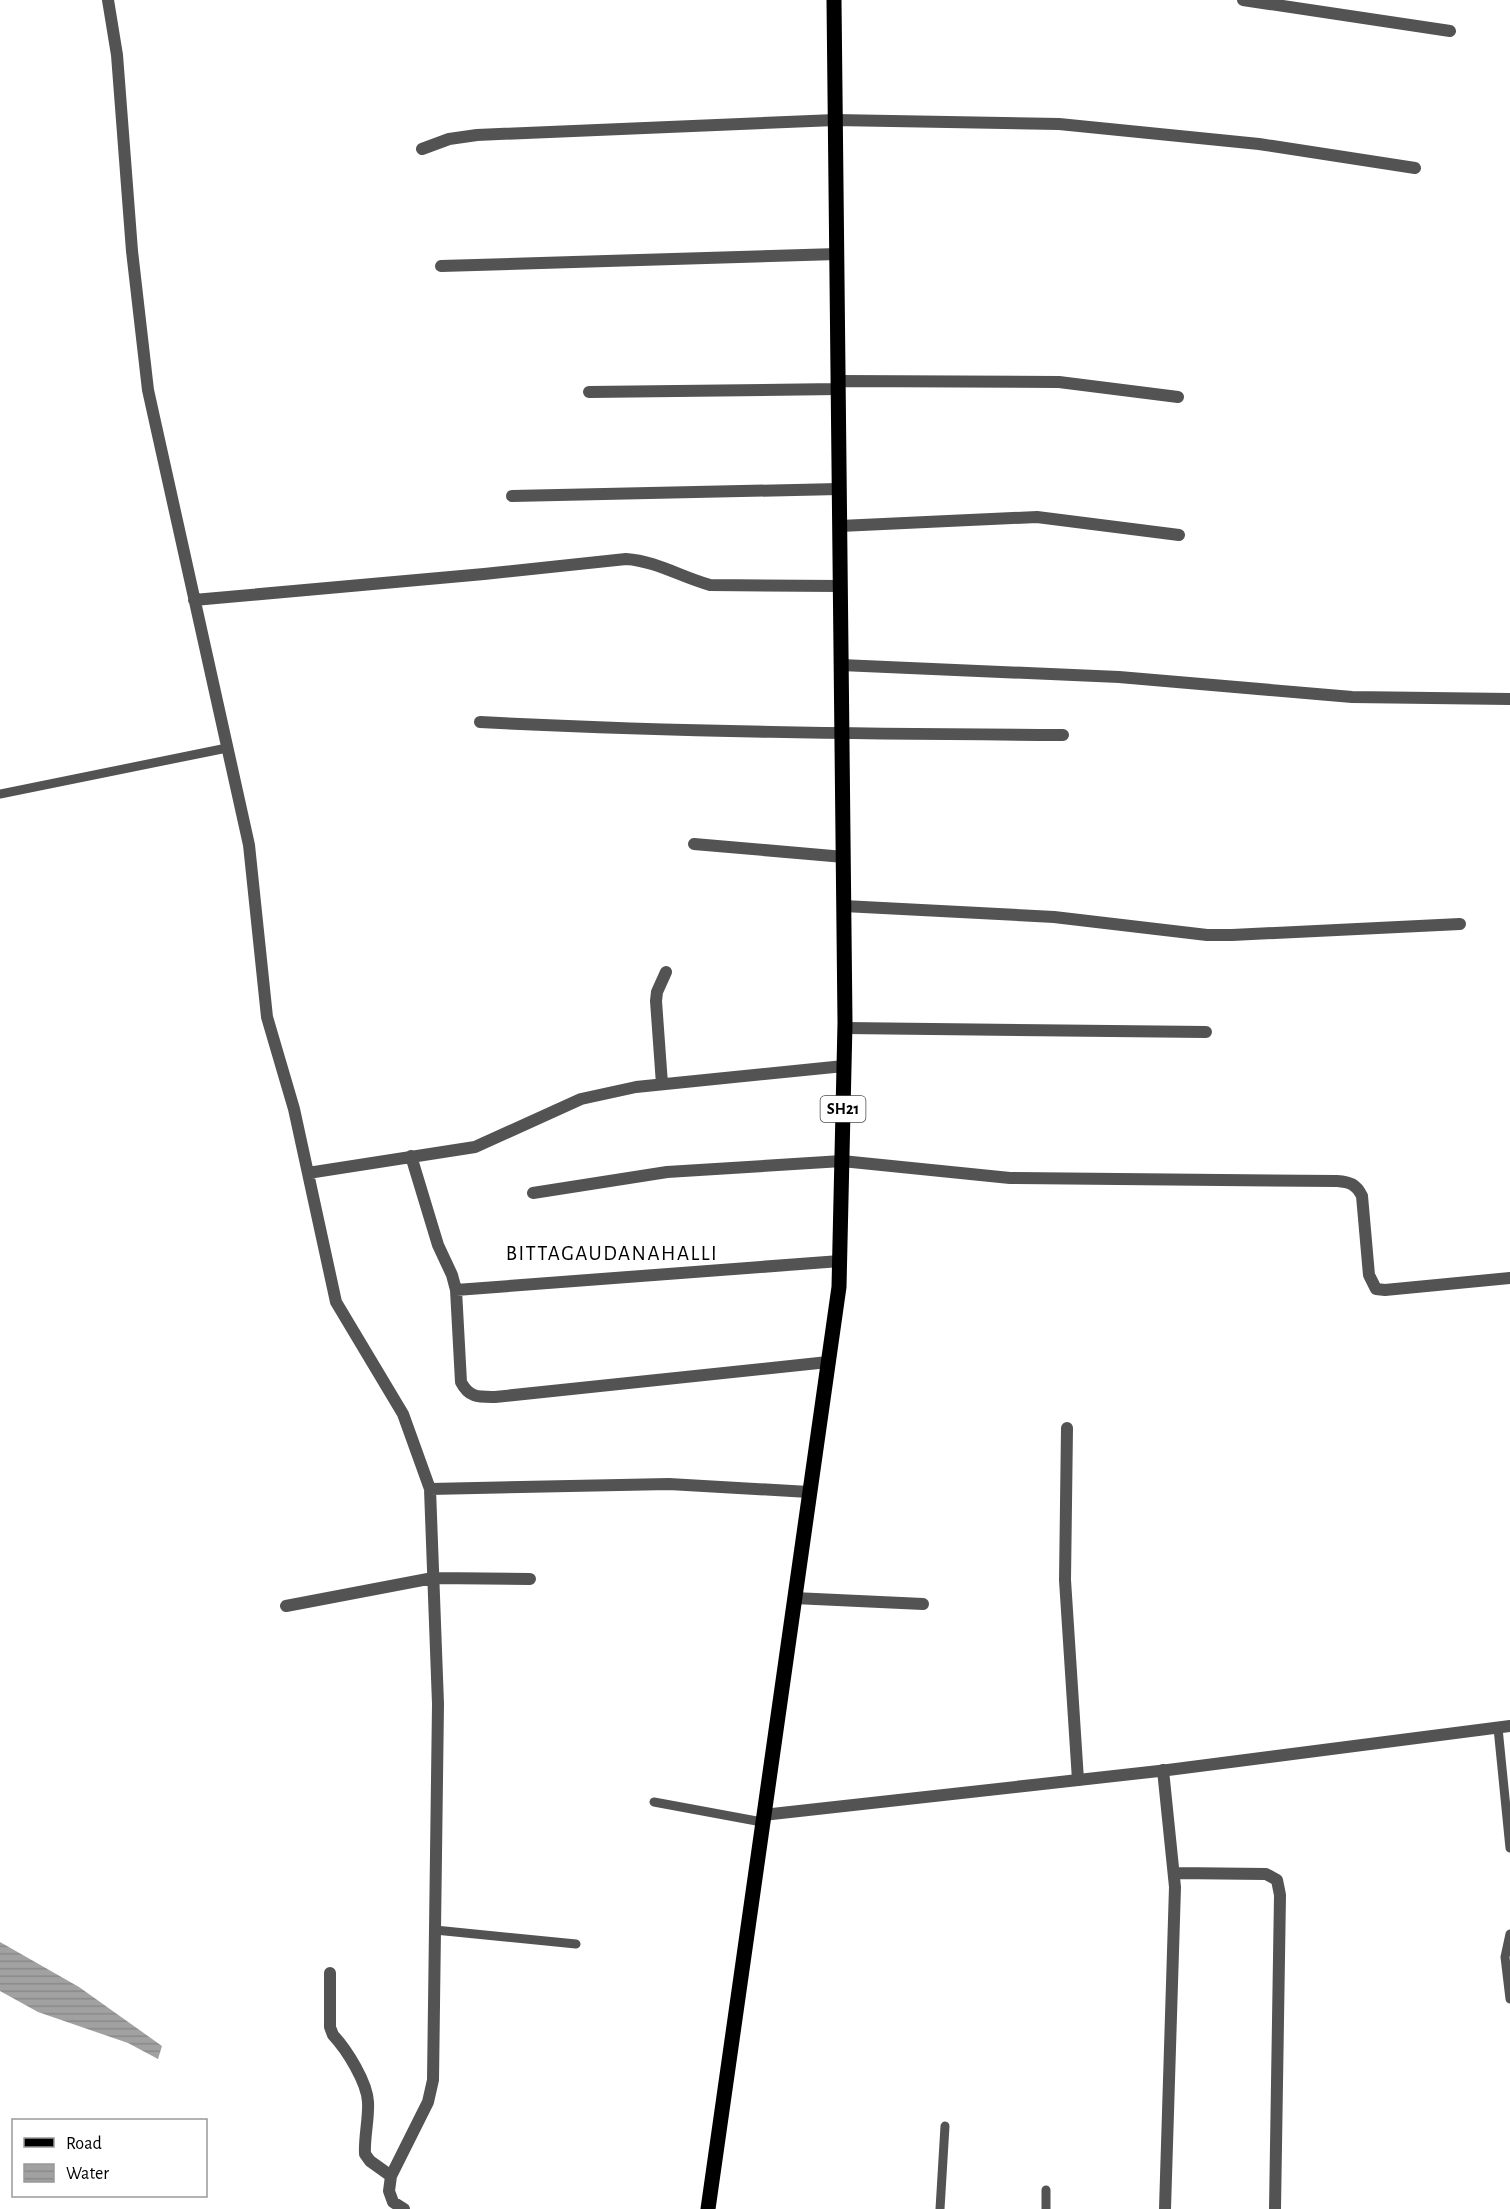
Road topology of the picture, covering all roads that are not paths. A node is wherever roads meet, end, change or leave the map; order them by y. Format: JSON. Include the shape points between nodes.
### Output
{"nodes":[{"id":1,"x":108,"y":0,"type":"edge"},
{"id":2,"x":834,"y":0,"type":"edge"},
{"id":3,"x":1243,"y":0,"type":"edge"},
{"id":4,"x":1450,"y":31,"type":"dead end"},
{"id":5,"x":835,"y":120,"type":"junction"},
{"id":6,"x":422,"y":149,"type":"dead end"},
{"id":7,"x":1414,"y":168,"type":"dead end"},
{"id":8,"x":837,"y":254,"type":"junction"},
{"id":9,"x":441,"y":266,"type":"dead end"},
{"id":10,"x":838,"y":385,"type":"junction"},
{"id":11,"x":589,"y":392,"type":"dead end"},
{"id":12,"x":1178,"y":397,"type":"dead end"},
{"id":13,"x":839,"y":489,"type":"junction"},
{"id":14,"x":512,"y":496,"type":"dead end"},
{"id":15,"x":840,"y":526,"type":"junction"},
{"id":16,"x":1179,"y":535,"type":"dead end"},
{"id":17,"x":840,"y":586,"type":"junction"},
{"id":18,"x":194,"y":600,"type":"junction"},
{"id":19,"x":841,"y":665,"type":"junction"},
{"id":20,"x":1510,"y":699,"type":"edge"},
{"id":21,"x":480,"y":722,"type":"dead end"},
{"id":22,"x":842,"y":734,"type":"junction"},
{"id":23,"x":1063,"y":735,"type":"dead end"},
{"id":24,"x":227,"y":748,"type":"junction"},
{"id":25,"x":0,"y":794,"type":"edge"},
{"id":26,"x":694,"y":844,"type":"dead end"},
{"id":27,"x":844,"y":857,"type":"junction"},
{"id":28,"x":844,"y":906,"type":"junction"},
{"id":29,"x":1460,"y":924,"type":"dead end"},
{"id":30,"x":666,"y":972,"type":"dead end"},
{"id":31,"x":845,"y":1028,"type":"junction"},
{"id":32,"x":1206,"y":1032,"type":"dead end"},
{"id":33,"x":844,"y":1066,"type":"junction"},
{"id":34,"x":662,"y":1084,"type":"junction"},
{"id":35,"x":411,"y":1156,"type":"junction"},
{"id":36,"x":842,"y":1161,"type":"junction"},
{"id":37,"x":308,"y":1173,"type":"junction"},
{"id":38,"x":533,"y":1193,"type":"dead end"},
{"id":39,"x":840,"y":1261,"type":"junction"},
{"id":40,"x":1510,"y":1278,"type":"edge"},
{"id":41,"x":456,"y":1290,"type":"junction"},
{"id":42,"x":828,"y":1362,"type":"junction"},
{"id":43,"x":1067,"y":1428,"type":"dead end"},
{"id":44,"x":430,"y":1488,"type":"junction"},
{"id":45,"x":809,"y":1492,"type":"junction"},
{"id":46,"x":433,"y":1578,"type":"junction"},
{"id":47,"x":530,"y":1579,"type":"dead end"},
{"id":48,"x":794,"y":1598,"type":"junction"},
{"id":49,"x":922,"y":1604,"type":"dead end"},
{"id":50,"x":286,"y":1606,"type":"dead end"},
{"id":51,"x":1504,"y":1727,"type":"edge"},
{"id":52,"x":1163,"y":1770,"type":"junction"},
{"id":53,"x":1078,"y":1780,"type":"junction"},
{"id":54,"x":654,"y":1802,"type":"dead end"},
{"id":55,"x":763,"y":1818,"type":"junction"},
{"id":56,"x":1510,"y":1848,"type":"edge"},
{"id":57,"x":1175,"y":1873,"type":"junction"},
{"id":58,"x":435,"y":1930,"type":"junction"},
{"id":59,"x":1510,"y":1934,"type":"edge"},
{"id":60,"x":576,"y":1944,"type":"dead end"},
{"id":61,"x":330,"y":1972,"type":"dead end"},
{"id":62,"x":1510,"y":1999,"type":"edge"},
{"id":63,"x":945,"y":2126,"type":"dead end"},
{"id":64,"x":391,"y":2176,"type":"junction"},
{"id":65,"x":1046,"y":2190,"type":"dead end"},
{"id":66,"x":404,"y":2209,"type":"edge"},
{"id":67,"x":708,"y":2209,"type":"edge"},
{"id":68,"x":940,"y":2209,"type":"edge"},
{"id":69,"x":1046,"y":2209,"type":"edge"},
{"id":70,"x":1165,"y":2209,"type":"edge"},
{"id":71,"x":1275,"y":2209,"type":"edge"}],
"edges":[{"from":1,"to":18,"type":"street","via":[[117,55],[132,251],[148,390]]},
{"from":2,"to":5,"type":"main road","number":"SH21"},
{"from":3,"to":4,"type":"street"},
{"from":5,"to":6,"type":"street","via":[[477,135]]},
{"from":5,"to":7,"type":"street","via":[[1059,124],[1259,144]]},
{"from":5,"to":8,"type":"main road","number":"SH21"},
{"from":8,"to":9,"type":"street"},
{"from":8,"to":10,"type":"main road","number":"SH21"},
{"from":10,"to":11,"type":"street"},
{"from":10,"to":12,"type":"street","via":[[1059,382]]},
{"from":10,"to":13,"type":"main road","number":"SH21"},
{"from":13,"to":14,"type":"street"},
{"from":13,"to":15,"type":"main road","number":"SH21"},
{"from":15,"to":16,"type":"street","via":[[1037,517]]},
{"from":15,"to":17,"type":"main road","number":"SH21"},
{"from":17,"to":18,"type":"street","via":[[710,585],[644,560],[626,559]]},
{"from":17,"to":19,"type":"main road","number":"SH21"},
{"from":18,"to":24,"type":"street"},
{"from":19,"to":20,"type":"street","via":[[1119,677],[1352,697]]},
{"from":19,"to":22,"type":"main road","number":"SH21"},
{"from":21,"to":22,"type":"street"},
{"from":22,"to":23,"type":"street"},
{"from":22,"to":27,"type":"main road","number":"SH21"},
{"from":24,"to":25,"type":"lane"},
{"from":24,"to":37,"type":"street","via":[[250,855],[267,1017]]},
{"from":26,"to":27,"type":"street"},
{"from":27,"to":28,"type":"main road","number":"SH21"},
{"from":28,"to":29,"type":"street","via":[[1054,917],[1223,935]]},
{"from":28,"to":31,"type":"main road","number":"SH21"},
{"from":30,"to":34,"type":"street","via":[[656,1001]]},
{"from":31,"to":32,"type":"street"},
{"from":31,"to":33,"type":"main road","number":"SH21"},
{"from":33,"to":34,"type":"street"},
{"from":33,"to":36,"type":"main road","number":"SH21"},
{"from":34,"to":35,"type":"street","via":[[581,1099],[475,1147]]},
{"from":35,"to":37,"type":"street"},
{"from":35,"to":41,"type":"street"},
{"from":36,"to":38,"type":"street","via":[[667,1172]]},
{"from":36,"to":39,"type":"main road","number":"SH21"},
{"from":36,"to":40,"type":"street","via":[[1010,1178],[1349,1182],[1362,1196],[1369,1275],[1376,1289]]},
{"from":37,"to":44,"type":"street","via":[[336,1302],[403,1414]]},
{"from":39,"to":41,"type":"street"},
{"from":39,"to":42,"type":"main road","number":"SH21","via":[[840,1287]]},
{"from":41,"to":42,"type":"street","via":[[461,1382],[465,1391],[476,1396]]},
{"from":42,"to":45,"type":"main road","number":"SH21"},
{"from":43,"to":53,"type":"street","via":[[1065,1580]]},
{"from":44,"to":45,"type":"street","via":[[669,1484]]},
{"from":44,"to":46,"type":"street"},
{"from":45,"to":48,"type":"main road","number":"SH21"},
{"from":46,"to":47,"type":"street"},
{"from":46,"to":50,"type":"street"},
{"from":46,"to":58,"type":"street","via":[[438,1704]]},
{"from":48,"to":49,"type":"street"},
{"from":48,"to":55,"type":"main road","number":"SH21"},
{"from":51,"to":52,"type":"street"},
{"from":51,"to":56,"type":"lane"},
{"from":52,"to":53,"type":"street"},
{"from":52,"to":57,"type":"street"},
{"from":53,"to":55,"type":"street"},
{"from":54,"to":55,"type":"lane"},
{"from":55,"to":67,"type":"main road","number":"SH21"},
{"from":57,"to":70,"type":"street"},
{"from":57,"to":71,"type":"street","via":[[1266,1874],[1277,1880],[1280,1895]]},
{"from":58,"to":60,"type":"lane"},
{"from":58,"to":64,"type":"street","via":[[431,2092]]},
{"from":59,"to":62,"type":"lane","via":[[1505,1957]]},
{"from":61,"to":64,"type":"street","via":[[330,2027],[366,2090],[365,2154]]},
{"from":63,"to":68,"type":"lane"},
{"from":64,"to":66,"type":"street","via":[[389,2191],[393,2202]]},
{"from":65,"to":69,"type":"lane"}]}
